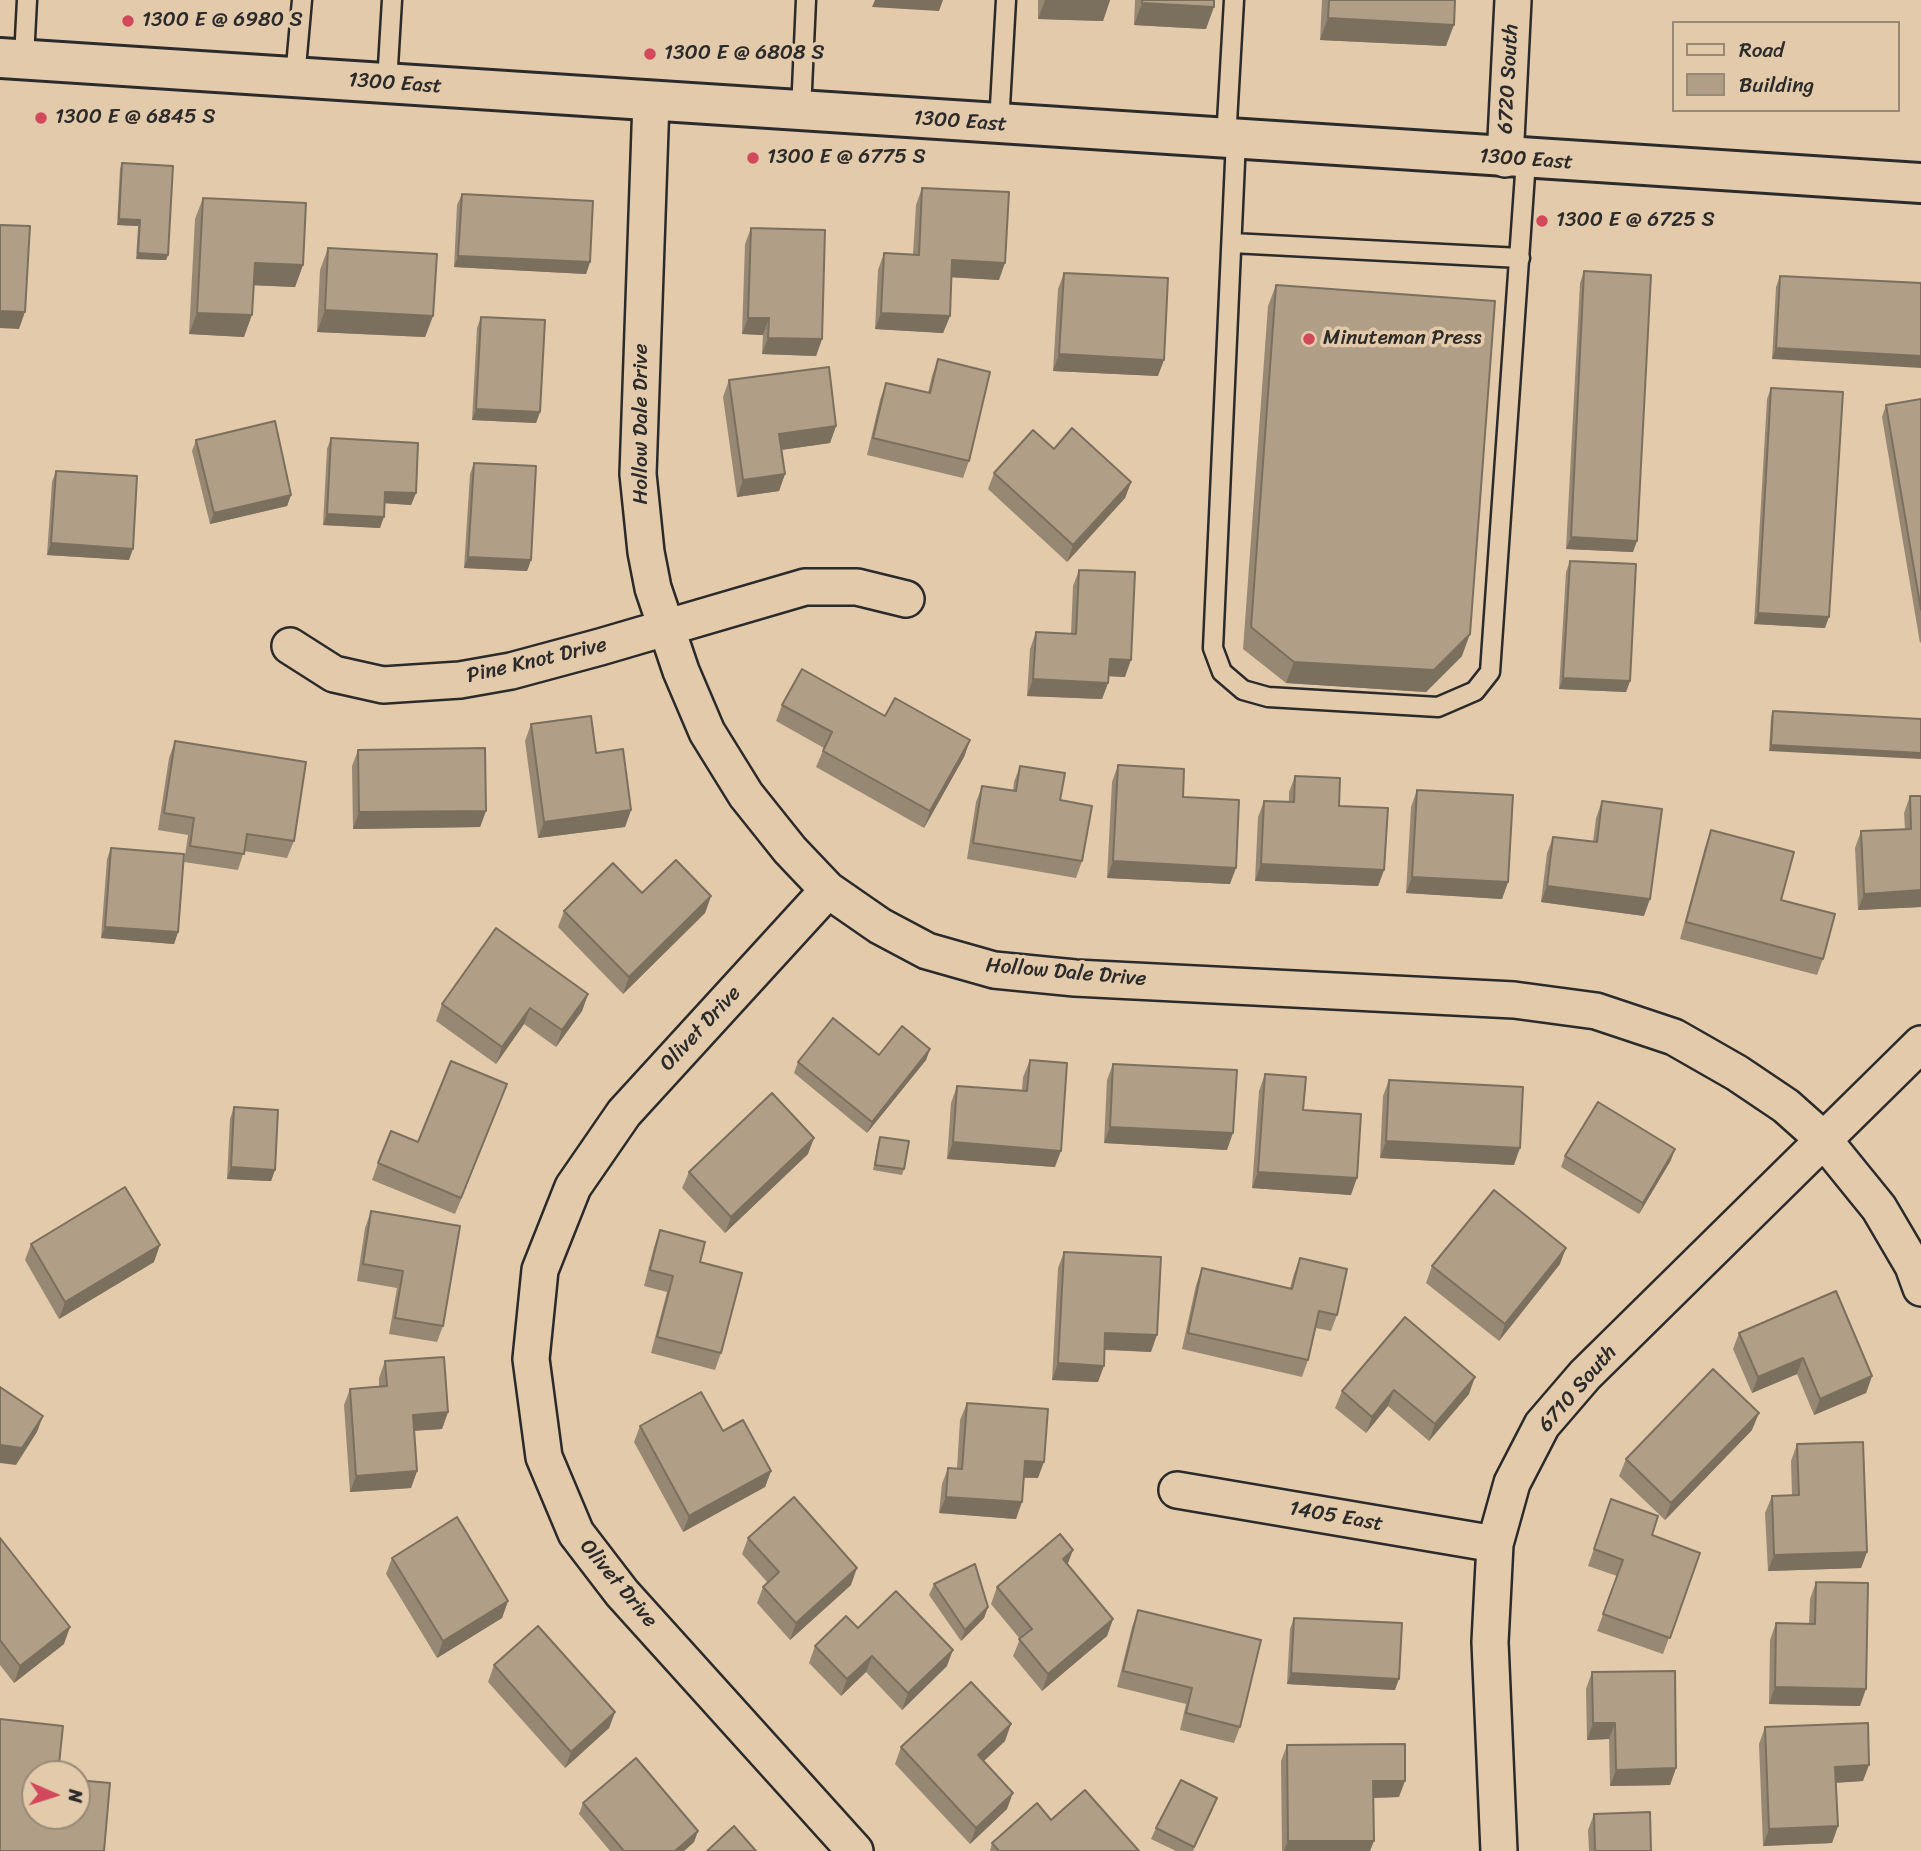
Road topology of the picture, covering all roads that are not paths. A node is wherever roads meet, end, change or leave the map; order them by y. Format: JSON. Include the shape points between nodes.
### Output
{"nodes":[{"id":1,"x":27,"y":0,"type":"edge"},
{"id":2,"x":302,"y":0,"type":"edge"},
{"id":3,"x":392,"y":0,"type":"edge"},
{"id":4,"x":806,"y":0,"type":"edge"},
{"id":5,"x":1006,"y":0,"type":"edge"},
{"id":6,"x":1234,"y":0,"type":"edge"},
{"id":7,"x":1513,"y":0,"type":"edge"},
{"id":8,"x":12,"y":58,"type":"edge"},
{"id":9,"x":295,"y":78,"type":"junction"},
{"id":10,"x":387,"y":83,"type":"junction"},
{"id":11,"x":651,"y":101,"type":"junction"},
{"id":12,"x":801,"y":111,"type":"junction"},
{"id":13,"x":999,"y":124,"type":"junction"},
{"id":14,"x":1231,"y":140,"type":"junction"},
{"id":15,"x":1515,"y":159,"type":"junction"},
{"id":16,"x":1921,"y":183,"type":"edge"},
{"id":17,"x":1232,"y":243,"type":"junction"},
{"id":18,"x":1520,"y":258,"type":"junction"},
{"id":19,"x":906,"y":599,"type":"dead end"},
{"id":20,"x":665,"y":628,"type":"junction"},
{"id":21,"x":290,"y":646,"type":"dead end"},
{"id":22,"x":828,"y":890,"type":"junction"},
{"id":23,"x":1921,"y":1044,"type":"edge"},
{"id":24,"x":1823,"y":1139,"type":"junction"},
{"id":25,"x":1921,"y":1288,"type":"edge"},
{"id":26,"x":1177,"y":1490,"type":"dead end"},
{"id":27,"x":1495,"y":1544,"type":"junction"},
{"id":28,"x":855,"y":1851,"type":"edge"},
{"id":29,"x":1499,"y":1851,"type":"edge"}],
"edges":[{"from":1,"to":8,"type":"lane"},
{"from":2,"to":9,"type":"lane"},
{"from":3,"to":10,"type":"lane"},
{"from":4,"to":12,"type":"lane"},
{"from":5,"to":13,"type":"lane"},
{"from":6,"to":14,"type":"lane"},
{"from":7,"to":15,"type":"street","name":"6720 South"},
{"from":8,"to":9,"type":"main road","name":"1300 East"},
{"from":9,"to":10,"type":"main road","name":"1300 East"},
{"from":10,"to":11,"type":"main road","name":"1300 East"},
{"from":11,"to":12,"type":"main road","name":"1300 East"},
{"from":11,"to":20,"type":"street","name":"Hollow Dale Drive","via":[[638,474],[646,552]]},
{"from":12,"to":13,"type":"main road","name":"1300 East"},
{"from":13,"to":14,"type":"main road","name":"1300 East"},
{"from":14,"to":15,"type":"main road","name":"1300 East"},
{"from":14,"to":17,"type":"lane"},
{"from":15,"to":16,"type":"main road","name":"1300 East"},
{"from":15,"to":18,"type":"lane"},
{"from":17,"to":18,"type":"lane"},
{"from":17,"to":18,"type":"lane","via":[[1213,648],[1222,672],[1243,690],[1268,697],[1438,708],[1475,691],[1490,672]]},
{"from":19,"to":20,"type":"street","name":"Pine Knot Drive","via":[[857,587],[805,587]]},
{"from":20,"to":21,"type":"street","name":"Pine Knot Drive","via":[[511,671],[383,685],[334,674]]},
{"from":20,"to":22,"type":"street","name":"Hollow Dale Drive","via":[[707,732],[733,774],[790,850]]},
{"from":22,"to":24,"type":"street","name":"Hollow Dale Drive","via":[[927,951],[994,970],[1514,1000],[1596,1011],[1674,1037],[1786,1106]]},
{"from":22,"to":28,"type":"street","name":"Olivet Drive","via":[[624,1113],[573,1187],[540,1270],[531,1359],[544,1457],[576,1533],[622,1593]]},
{"from":23,"to":24,"type":"street","name":"6710 South"},
{"from":24,"to":25,"type":"street","name":"Hollow Dale Drive","via":[[1879,1208]]},
{"from":24,"to":27,"type":"street","name":"6710 South","via":[[1585,1375],[1542,1425],[1512,1483]]},
{"from":26,"to":27,"type":"street","name":"1405 East"},
{"from":27,"to":29,"type":"street","name":"6710 South","via":[[1490,1642]]}]}
